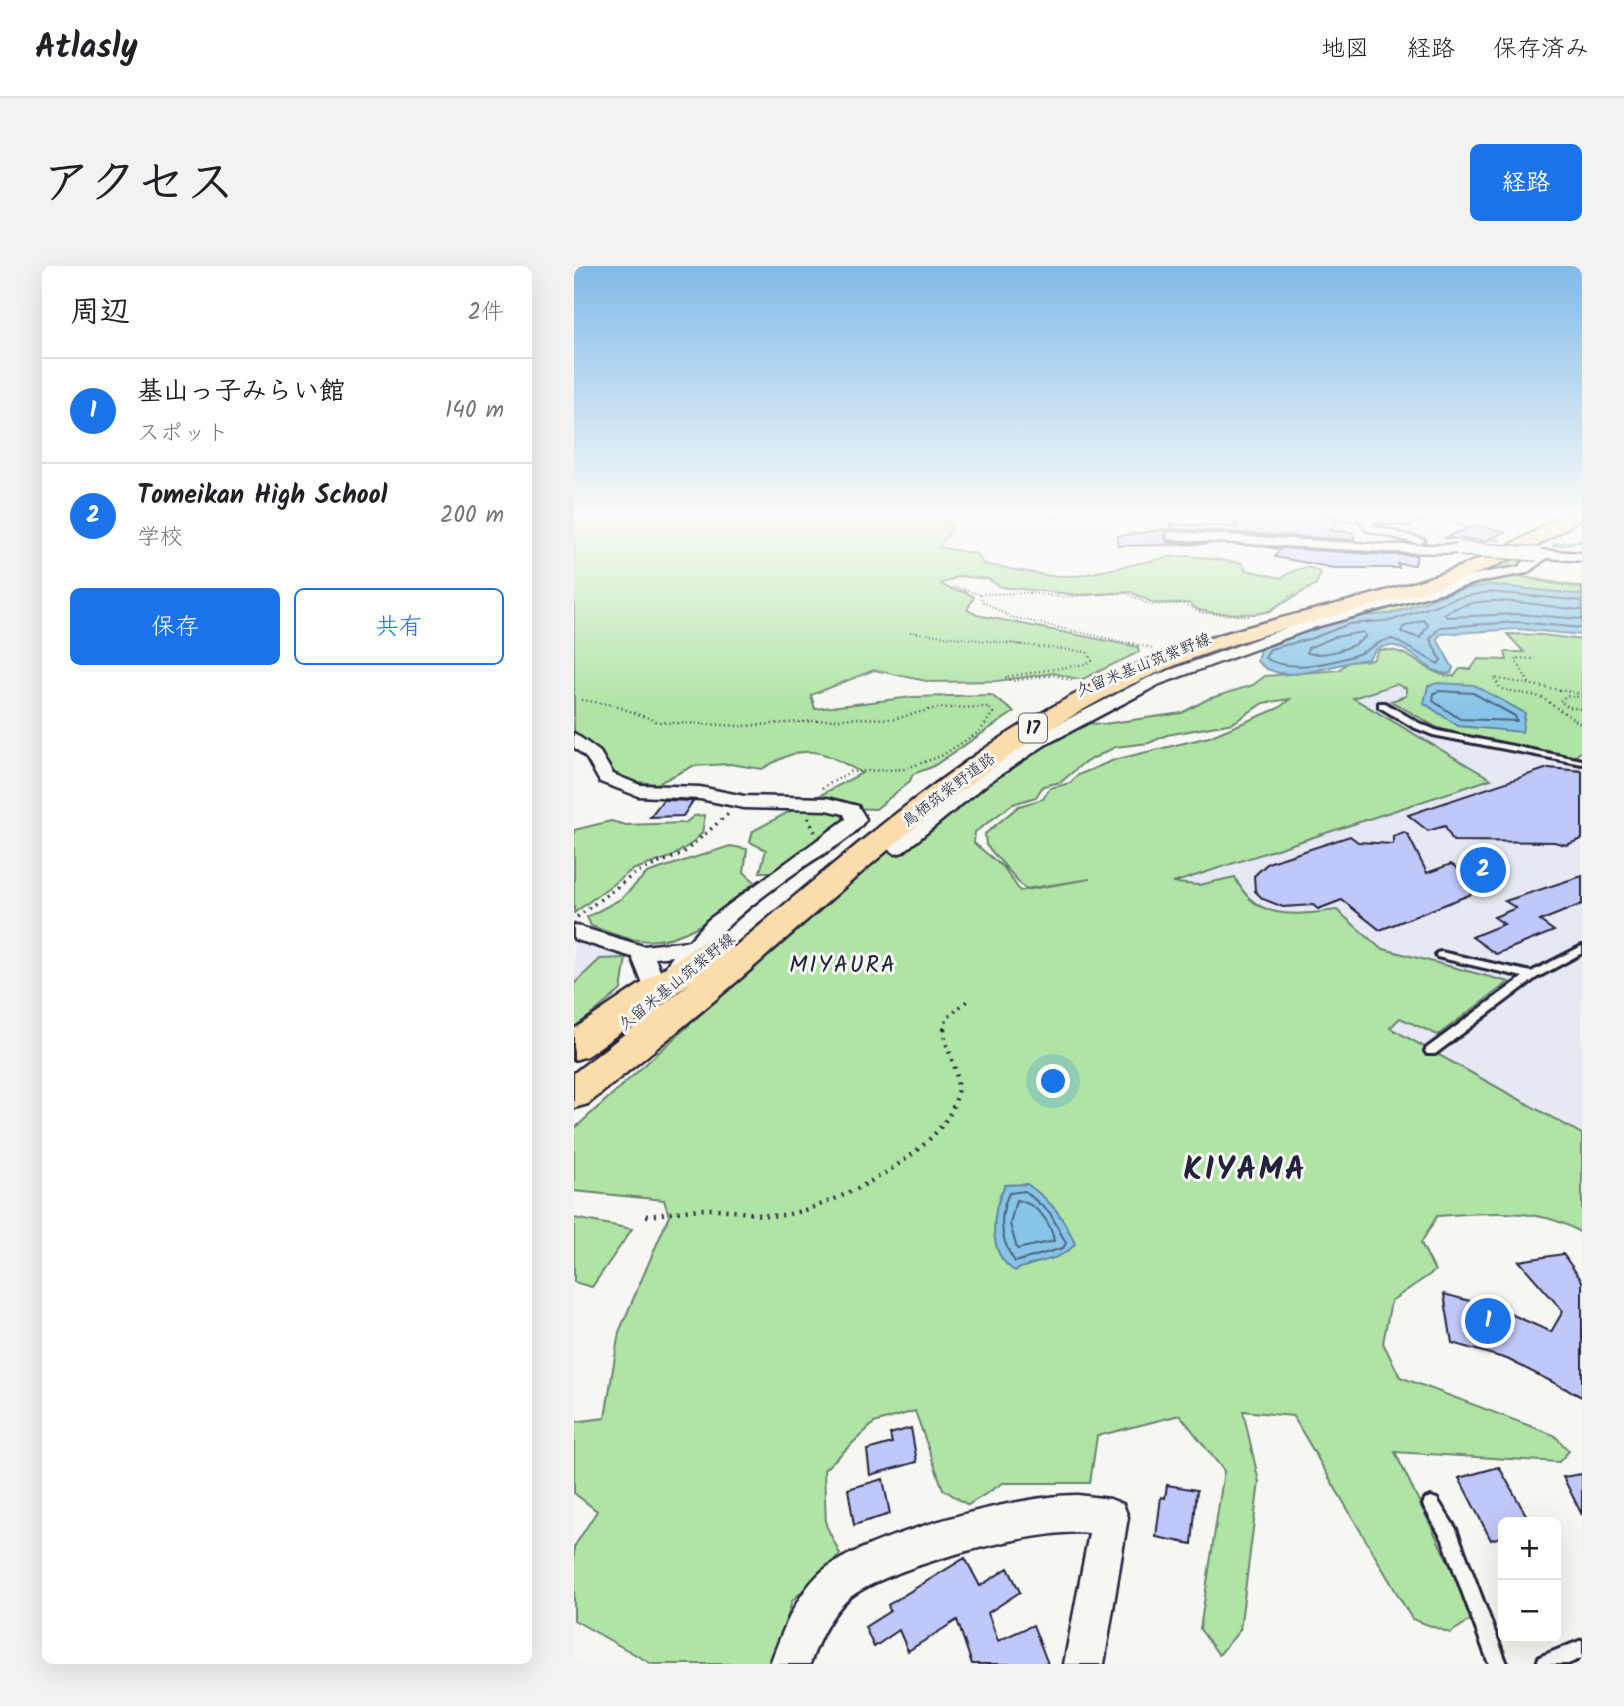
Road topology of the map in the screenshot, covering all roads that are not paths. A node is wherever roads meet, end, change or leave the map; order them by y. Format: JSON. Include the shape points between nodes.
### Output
{"nodes":[{"id":1,"x":1439,"y":578,"type":"edge"},
{"id":2,"x":1448,"y":578,"type":"edge"},
{"id":3,"x":1477,"y":578,"type":"edge"},
{"id":4,"x":1382,"y":705,"type":"dead end"},
{"id":5,"x":574,"y":738,"type":"edge"},
{"id":6,"x":1582,"y":762,"type":"edge"},
{"id":7,"x":896,"y":848,"type":"dead end"},
{"id":8,"x":574,"y":932,"type":"edge"},
{"id":9,"x":766,"y":938,"type":"junction"},
{"id":10,"x":707,"y":946,"type":"junction"},
{"id":11,"x":1582,"y":949,"type":"edge"},
{"id":12,"x":642,"y":953,"type":"junction"},
{"id":13,"x":1441,"y":955,"type":"dead end"},
{"id":14,"x":1532,"y":976,"type":"junction"},
{"id":15,"x":657,"y":992,"type":"junction"},
{"id":16,"x":574,"y":1047,"type":"edge"},
{"id":17,"x":1431,"y":1051,"type":"dead end"},
{"id":18,"x":574,"y":1064,"type":"edge"},
{"id":19,"x":574,"y":1094,"type":"edge"},
{"id":20,"x":574,"y":1115,"type":"edge"},
{"id":21,"x":1431,"y":1505,"type":"dead end"},
{"id":22,"x":1582,"y":1649,"type":"edge"},
{"id":23,"x":790,"y":1664,"type":"edge"},
{"id":24,"x":1084,"y":1664,"type":"edge"},
{"id":25,"x":1498,"y":1664,"type":"edge"},
{"id":26,"x":1546,"y":1664,"type":"edge"}],
"edges":[{"from":1,"to":10,"type":"main road","name":"久留米基山筑紫野線","number":"17","via":[[1215,634],[1072,693],[1006,729],[949,768]]},
{"from":2,"to":9,"type":"main road","name":"鳥栖筑紫野道路","number":"17","via":[[1207,646],[1088,697],[966,773]]},
{"from":3,"to":7,"type":"street","via":[[1311,624],[1154,681],[1039,741],[982,779]]},
{"from":4,"to":6,"type":"lane","via":[[1436,733]]},
{"from":5,"to":10,"type":"street","via":[[594,756],[606,778],[638,790],[700,793],[744,803],[827,804],[851,810],[856,819],[850,828],[716,925]]},
{"from":8,"to":12,"type":"street"},
{"from":9,"to":19,"type":"main road","name":"鳥栖筑紫野道路","number":"17"},
{"from":9,"to":20,"type":"main road"},
{"from":10,"to":12,"type":"street"},
{"from":10,"to":15,"type":"main road","name":"久留米基山筑紫野線"},
{"from":11,"to":14,"type":"lane"},
{"from":12,"to":15,"type":"street"},
{"from":13,"to":14,"type":"lane"},
{"from":14,"to":17,"type":"lane"},
{"from":15,"to":16,"type":"main road"},
{"from":15,"to":18,"type":"main road","name":"久留米基山筑紫野線"},
{"from":21,"to":25,"type":"lane","via":[[1450,1535]]},
{"from":22,"to":26,"type":"lane"},
{"from":23,"to":24,"type":"street","via":[[806,1620],[835,1584],[870,1564],[986,1528],[1072,1513],[1110,1517]]}]}
